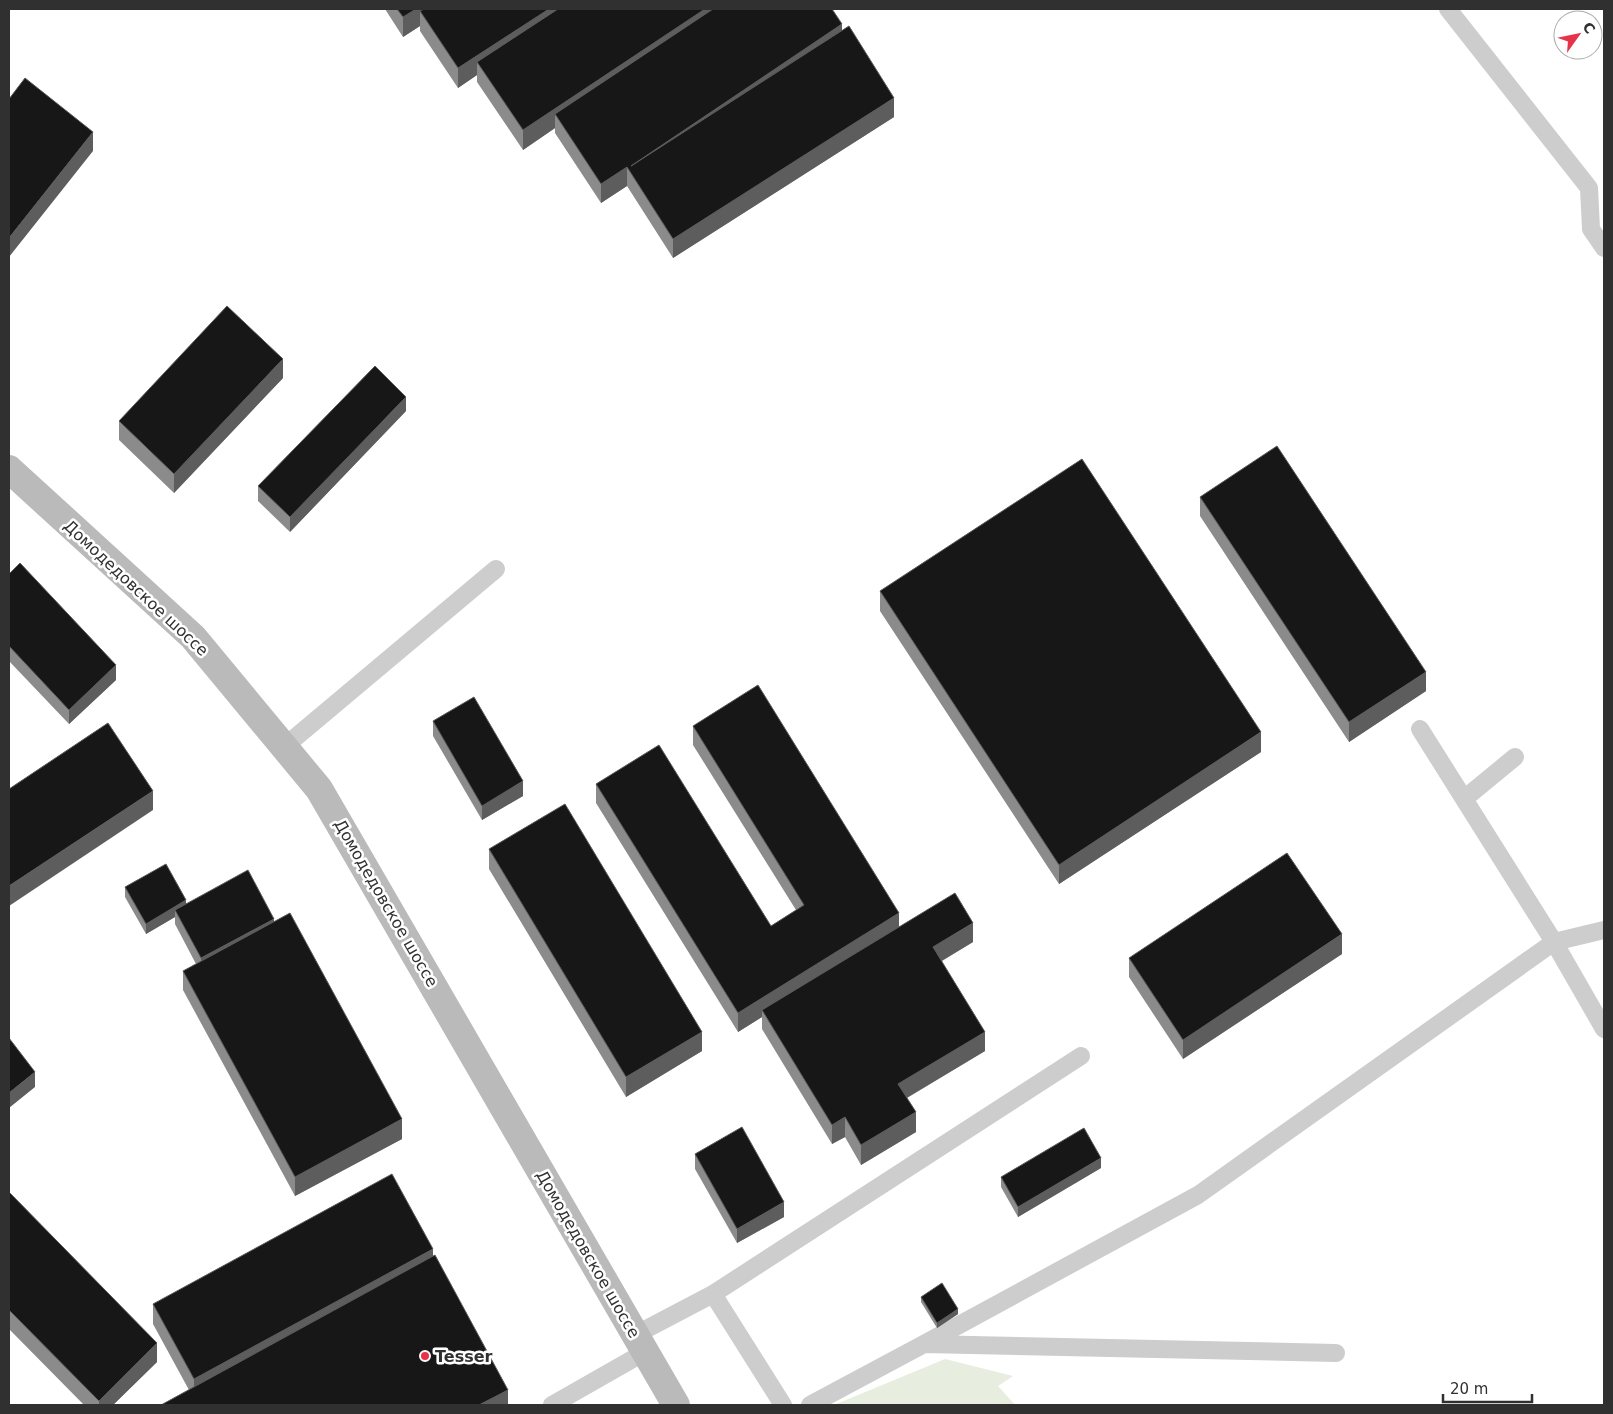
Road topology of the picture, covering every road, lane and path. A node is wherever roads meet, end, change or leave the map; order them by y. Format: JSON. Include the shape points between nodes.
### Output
{"nodes":[{"id":1,"x":1448,"y":9,"type":"edge"},
{"id":2,"x":1604,"y":248,"type":"edge"},
{"id":3,"x":9,"y":468,"type":"edge"},
{"id":4,"x":496,"y":569,"type":"dead end"},
{"id":5,"x":1420,"y":729,"type":"dead end"},
{"id":6,"x":284,"y":747,"type":"junction"},
{"id":7,"x":1515,"y":757,"type":"dead end"},
{"id":8,"x":1464,"y":799,"type":"junction"},
{"id":9,"x":1604,"y":930,"type":"edge"},
{"id":10,"x":1554,"y":942,"type":"junction"},
{"id":11,"x":1604,"y":1029,"type":"edge"},
{"id":12,"x":1081,"y":1056,"type":"dead end"},
{"id":13,"x":713,"y":1294,"type":"junction"},
{"id":14,"x":640,"y":1343,"type":"junction"},
{"id":15,"x":924,"y":1344,"type":"junction"},
{"id":16,"x":1336,"y":1353,"type":"dead end"},
{"id":17,"x":552,"y":1405,"type":"edge"},
{"id":18,"x":676,"y":1405,"type":"edge"},
{"id":19,"x":783,"y":1405,"type":"edge"},
{"id":20,"x":810,"y":1405,"type":"edge"}],
"edges":[{"from":1,"to":2,"type":"lane","via":[[1589,188],[1590,229]]},
{"from":3,"to":6,"type":"main road","name":"Домодедовское шоссе","via":[[193,637]]},
{"from":4,"to":6,"type":"lane"},
{"from":5,"to":8,"type":"lane"},
{"from":6,"to":14,"type":"main road","name":"Домодедовское шоссе","via":[[319,789]]},
{"from":7,"to":8,"type":"lane"},
{"from":8,"to":10,"type":"lane"},
{"from":9,"to":10,"type":"lane"},
{"from":10,"to":11,"type":"lane"},
{"from":10,"to":15,"type":"lane","via":[[1198,1195]]},
{"from":12,"to":13,"type":"lane"},
{"from":13,"to":14,"type":"lane"},
{"from":13,"to":19,"type":"lane"},
{"from":14,"to":17,"type":"lane"},
{"from":14,"to":18,"type":"main road","name":"Домодедовское шоссе"},
{"from":15,"to":16,"type":"lane"},
{"from":15,"to":20,"type":"lane"}]}
